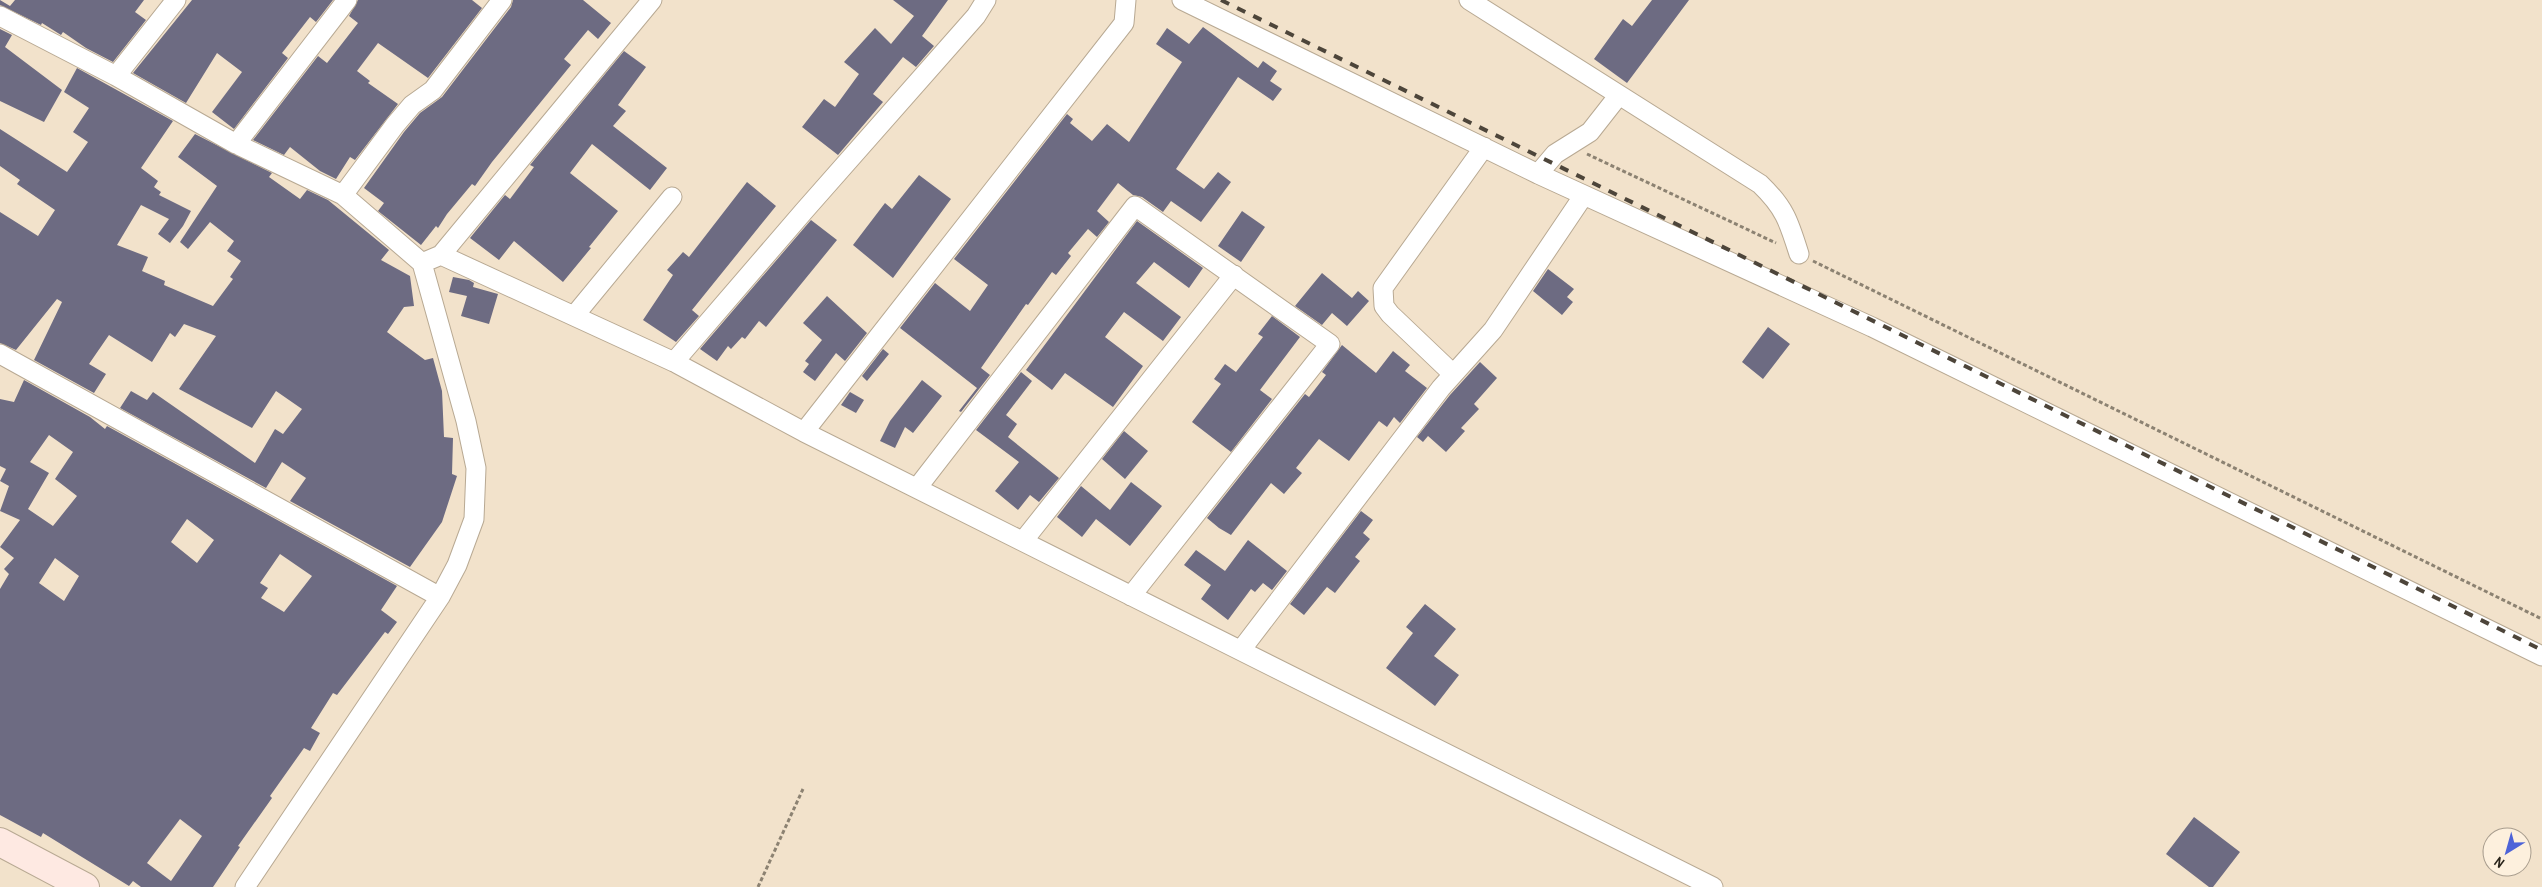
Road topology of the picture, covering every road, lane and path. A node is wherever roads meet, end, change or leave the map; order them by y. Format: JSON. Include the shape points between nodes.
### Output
{"nodes":[{"id":1,"x":176,"y":0,"type":"edge"},
{"id":2,"x":348,"y":0,"type":"edge"},
{"id":3,"x":502,"y":0,"type":"edge"},
{"id":4,"x":652,"y":0,"type":"edge"},
{"id":5,"x":986,"y":0,"type":"edge"},
{"id":6,"x":1126,"y":0,"type":"edge"},
{"id":7,"x":1182,"y":0,"type":"edge"},
{"id":8,"x":1469,"y":0,"type":"edge"},
{"id":9,"x":0,"y":16,"type":"edge"},
{"id":10,"x":116,"y":76,"type":"junction"},
{"id":11,"x":1619,"y":95,"type":"junction"},
{"id":12,"x":236,"y":144,"type":"junction"},
{"id":13,"x":1570,"y":146,"type":"junction"},
{"id":14,"x":1484,"y":147,"type":"junction"},
{"id":15,"x":1538,"y":174,"type":"junction"},
{"id":16,"x":343,"y":196,"type":"junction"},
{"id":17,"x":1584,"y":196,"type":"junction"},
{"id":18,"x":672,"y":197,"type":"dead end"},
{"id":19,"x":1799,"y":254,"type":"junction"},
{"id":20,"x":441,"y":255,"type":"junction"},
{"id":21,"x":422,"y":263,"type":"junction"},
{"id":22,"x":1234,"y":275,"type":"junction"},
{"id":23,"x":574,"y":316,"type":"junction"},
{"id":24,"x":0,"y":354,"type":"edge"},
{"id":25,"x":674,"y":362,"type":"junction"},
{"id":26,"x":1453,"y":374,"type":"junction"},
{"id":27,"x":804,"y":432,"type":"junction"},
{"id":28,"x":917,"y":488,"type":"junction"},
{"id":29,"x":1022,"y":541,"type":"junction"},
{"id":30,"x":1131,"y":596,"type":"junction"},
{"id":31,"x":440,"y":597,"type":"junction"},
{"id":32,"x":2542,"y":619,"type":"edge"},
{"id":33,"x":1241,"y":650,"type":"junction"},
{"id":34,"x":2542,"y":656,"type":"edge"},
{"id":35,"x":803,"y":789,"type":"dead end"},
{"id":36,"x":0,"y":842,"type":"edge"},
{"id":37,"x":85,"y":887,"type":"edge"},
{"id":38,"x":245,"y":887,"type":"edge"},
{"id":39,"x":758,"y":887,"type":"edge"},
{"id":40,"x":1713,"y":887,"type":"edge"}],
"edges":[{"from":1,"to":10,"type":"street"},
{"from":2,"to":12,"type":"street"},
{"from":3,"to":16,"type":"street","via":[[433,90],[412,105],[395,125]]},
{"from":4,"to":20,"type":"street"},
{"from":5,"to":25,"type":"street","via":[[976,16]]},
{"from":6,"to":27,"type":"street","via":[[1124,23]]},
{"from":7,"to":14,"type":"street"},
{"from":8,"to":11,"type":"street"},
{"from":9,"to":10,"type":"street"},
{"from":10,"to":12,"type":"street"},
{"from":11,"to":13,"type":"street","via":[[1590,132]]},
{"from":11,"to":19,"type":"street","via":[[1760,184],[1786,214]]},
{"from":12,"to":16,"type":"street"},
{"from":13,"to":15,"type":"street","via":[[1555,154]]},
{"from":13,"to":19,"type":"path"},
{"from":14,"to":15,"type":"street"},
{"from":14,"to":26,"type":"street","via":[[1383,288],[1384,306],[1390,314]]},
{"from":15,"to":17,"type":"street"},
{"from":16,"to":21,"type":"street"},
{"from":17,"to":26,"type":"street","via":[[1510,308]]},
{"from":17,"to":34,"type":"street","via":[[1872,327]]},
{"from":18,"to":23,"type":"street"},
{"from":19,"to":32,"type":"path"},
{"from":20,"to":21,"type":"street"},
{"from":20,"to":23,"type":"street"},
{"from":21,"to":31,"type":"street","via":[[476,468],[474,519],[457,565]]},
{"from":22,"to":28,"type":"street","via":[[1135,206]]},
{"from":22,"to":29,"type":"street"},
{"from":22,"to":30,"type":"street","via":[[1330,344]]},
{"from":23,"to":25,"type":"street"},
{"from":24,"to":31,"type":"street"},
{"from":25,"to":27,"type":"street"},
{"from":26,"to":33,"type":"street"},
{"from":27,"to":28,"type":"street"},
{"from":28,"to":29,"type":"street"},
{"from":29,"to":30,"type":"street"},
{"from":30,"to":33,"type":"street"},
{"from":31,"to":38,"type":"street"},
{"from":33,"to":40,"type":"street"},
{"from":35,"to":39,"type":"path"},
{"from":36,"to":37,"type":"street"}]}
